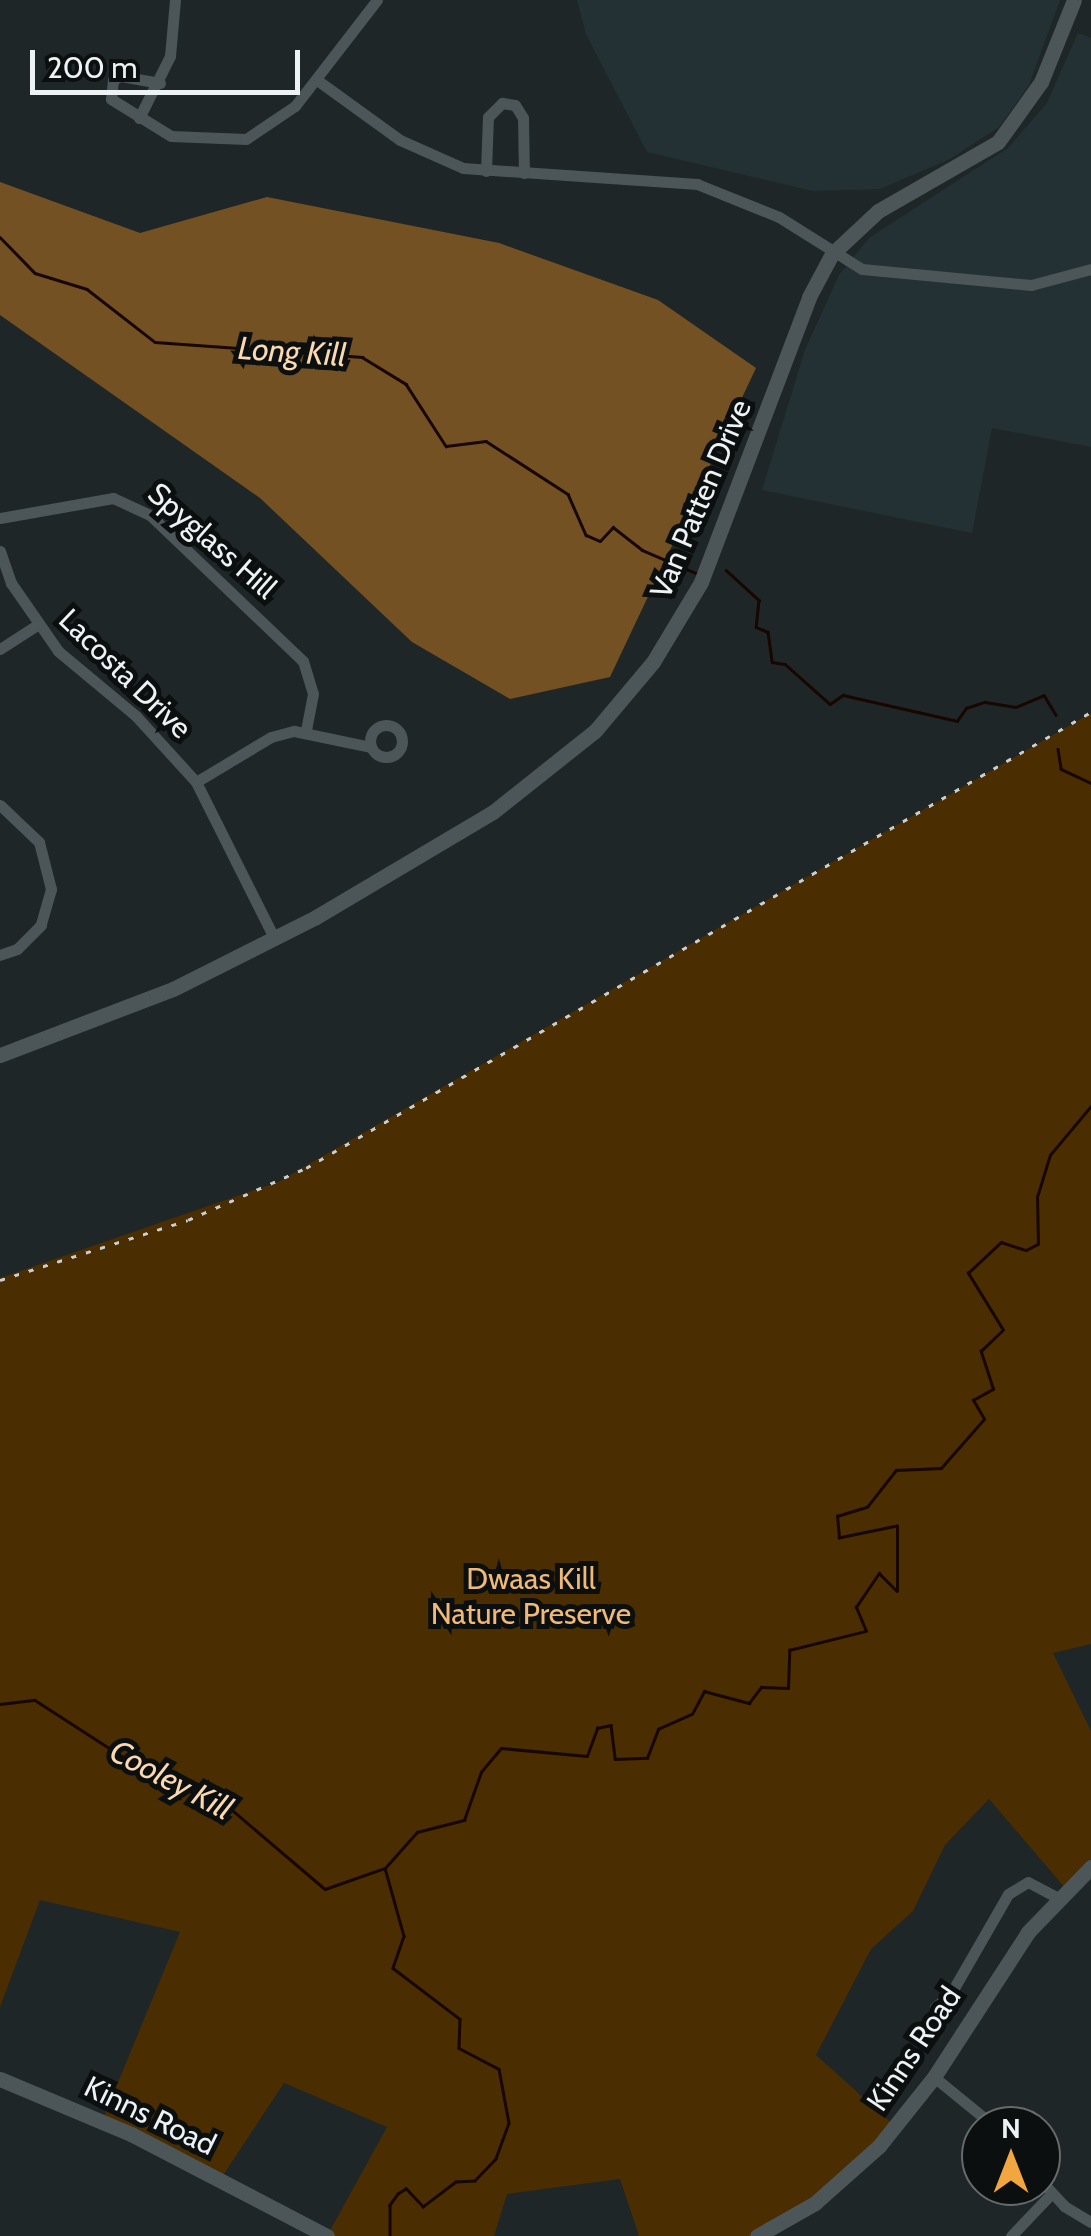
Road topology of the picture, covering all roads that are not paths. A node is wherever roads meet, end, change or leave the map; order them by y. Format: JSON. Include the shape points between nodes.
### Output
{"nodes":[{"id":1,"x":175,"y":0,"type":"edge"},
{"id":2,"x":377,"y":0,"type":"edge"},
{"id":3,"x":1074,"y":0,"type":"edge"},
{"id":4,"x":317,"y":80,"type":"junction"},
{"id":5,"x":160,"y":83,"type":"junction"},
{"id":6,"x":139,"y":118,"type":"junction"},
{"id":7,"x":486,"y":171,"type":"junction"},
{"id":8,"x":524,"y":173,"type":"junction"},
{"id":9,"x":832,"y":254,"type":"junction"},
{"id":10,"x":1091,"y":269,"type":"edge"},
{"id":11,"x":0,"y":518,"type":"edge"},
{"id":12,"x":0,"y":551,"type":"edge"},
{"id":13,"x":37,"y":625,"type":"junction"},
{"id":14,"x":0,"y":649,"type":"edge"},
{"id":15,"x":306,"y":730,"type":"junction"},
{"id":16,"x":370,"y":747,"type":"dead end"},
{"id":17,"x":196,"y":782,"type":"junction"},
{"id":18,"x":0,"y":805,"type":"edge"},
{"id":19,"x":274,"y":938,"type":"junction"},
{"id":20,"x":0,"y":955,"type":"edge"},
{"id":21,"x":0,"y":1055,"type":"edge"},
{"id":22,"x":1091,"y":1867,"type":"edge"},
{"id":23,"x":1058,"y":1898,"type":"junction"},
{"id":24,"x":935,"y":2007,"type":"dead end"},
{"id":25,"x":934,"y":2077,"type":"junction"},
{"id":26,"x":0,"y":2079,"type":"edge"},
{"id":27,"x":970,"y":2106,"type":"edge"},
{"id":28,"x":1061,"y":2200,"type":"edge"},
{"id":29,"x":1040,"y":2206,"type":"edge"},
{"id":30,"x":1091,"y":2222,"type":"edge"},
{"id":31,"x":327,"y":2236,"type":"edge"},
{"id":32,"x":758,"y":2236,"type":"edge"},
{"id":33,"x":1011,"y":2236,"type":"edge"}],
"edges":[{"from":1,"to":5,"type":"street","via":[[175,36]]},
{"from":2,"to":4,"type":"street"},
{"from":3,"to":9,"type":"street","name":"Van Patten Drive","via":[[1041,82],[998,142],[878,211]]},
{"from":4,"to":6,"type":"street","via":[[278,124],[246,140],[188,140]]},
{"from":4,"to":7,"type":"street","via":[[377,127],[440,159]]},
{"from":5,"to":6,"type":"street"},
{"from":5,"to":6,"type":"street","via":[[132,75],[113,80],[112,99]]},
{"from":7,"to":8,"type":"street"},
{"from":7,"to":8,"type":"street","via":[[488,117],[502,102],[515,105],[523,118]]},
{"from":8,"to":9,"type":"street","via":[[696,184],[780,217]]},
{"from":9,"to":10,"type":"street","via":[[862,269],[1012,284]]},
{"from":9,"to":19,"type":"street","name":"Van Patten Drive","via":[[809,297],[701,582],[615,710],[493,812]]},
{"from":11,"to":15,"type":"street","name":"Spyglass Hill","via":[[113,498],[150,515],[303,660],[313,694]]},
{"from":12,"to":13,"type":"street","name":"Lacosta Drive"},
{"from":13,"to":14,"type":"street"},
{"from":13,"to":17,"type":"street","name":"Lacosta Drive"},
{"from":15,"to":16,"type":"street"},
{"from":15,"to":17,"type":"street","via":[[271,737]]},
{"from":17,"to":19,"type":"street","name":"Lacosta Drive"},
{"from":18,"to":20,"type":"street","via":[[39,842],[51,889],[41,925],[18,949]]},
{"from":19,"to":21,"type":"street","name":"Van Patten Drive","via":[[173,989]]},
{"from":22,"to":23,"type":"street","name":"Kinns Road"},
{"from":23,"to":24,"type":"street","via":[[1028,1882],[1008,1894],[950,1995]]},
{"from":23,"to":25,"type":"street","name":"Kinns Road","via":[[1001,1969]]},
{"from":25,"to":27,"type":"street"},
{"from":25,"to":32,"type":"street","name":"Kinns Road","via":[[850,2174]]},
{"from":26,"to":31,"type":"street","name":"Kinns Road","via":[[131,2134]]},
{"from":28,"to":30,"type":"street"},
{"from":29,"to":33,"type":"street"}]}
